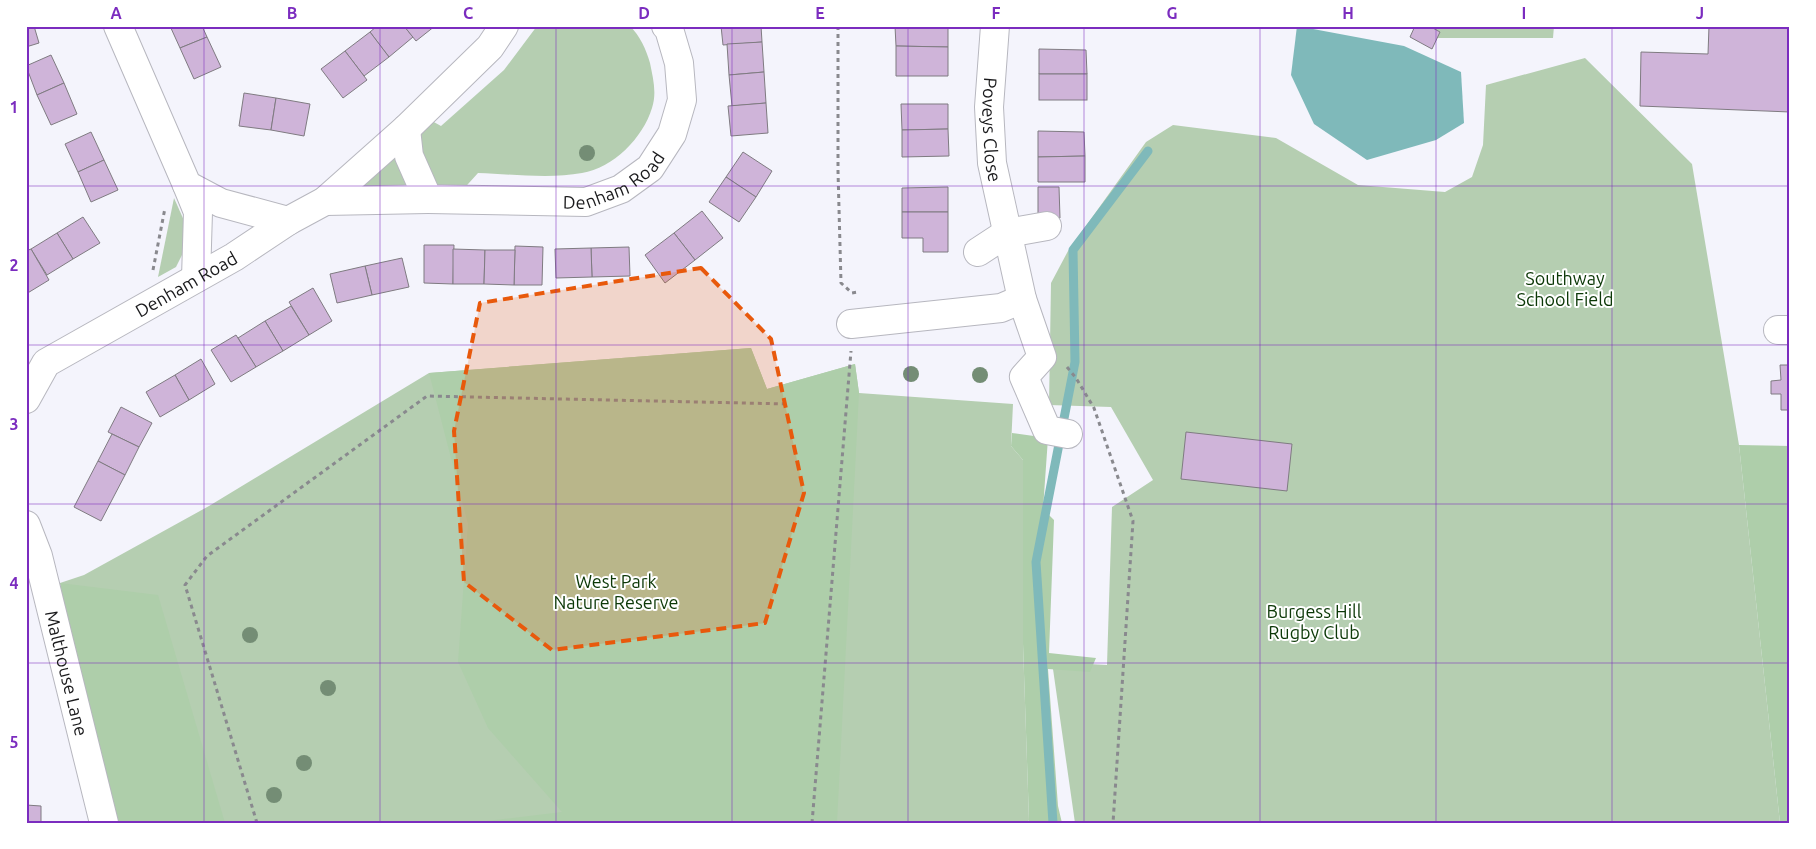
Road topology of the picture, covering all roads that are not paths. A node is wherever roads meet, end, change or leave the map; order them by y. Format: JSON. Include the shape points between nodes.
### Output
{"nodes":[{"id":1,"x":118,"y":26,"type":"edge"},
{"id":2,"x":504,"y":26,"type":"edge"},
{"id":3,"x":666,"y":26,"type":"edge"},
{"id":4,"x":995,"y":26,"type":"edge"},
{"id":5,"x":406,"y":129,"type":"junction"},
{"id":6,"x":187,"y":185,"type":"junction"},
{"id":7,"x":428,"y":199,"type":"junction"},
{"id":8,"x":325,"y":201,"type":"junction"},
{"id":9,"x":288,"y":221,"type":"junction"},
{"id":10,"x":1047,"y":226,"type":"dead end"},
{"id":11,"x":1007,"y":233,"type":"junction"},
{"id":12,"x":978,"y":252,"type":"dead end"},
{"id":13,"x":196,"y":278,"type":"junction"},
{"id":14,"x":1022,"y":299,"type":"junction"},
{"id":15,"x":851,"y":324,"type":"road end"},
{"id":16,"x":36,"y":363,"type":"edge"},
{"id":17,"x":26,"y":399,"type":"edge"},
{"id":18,"x":1061,"y":433,"type":"dead end"},
{"id":19,"x":26,"y":525,"type":"edge"},
{"id":20,"x":104,"y":823,"type":"edge"}],
"edges":[{"from":1,"to":6,"type":"street"},
{"from":2,"to":5,"type":"street","name":"Denham Road","via":[[490,47]]},
{"from":3,"to":7,"type":"street","name":"Denham Road","via":[[679,62],[682,100],[672,134],[650,168],[621,189],[586,202]]},
{"from":4,"to":11,"type":"street","name":"Poveys Close","via":[[989,107],[992,163]]},
{"from":5,"to":7,"type":"street","via":[[409,156]]},
{"from":5,"to":8,"type":"street","name":"Denham Road"},
{"from":6,"to":9,"type":"street","via":[[221,203]]},
{"from":6,"to":13,"type":"street","via":[[198,212]]},
{"from":7,"to":8,"type":"street","name":"Denham Road"},
{"from":8,"to":9,"type":"street","name":"Denham Road"},
{"from":9,"to":13,"type":"street","name":"Denham Road"},
{"from":10,"to":11,"type":"street"},
{"from":11,"to":12,"type":"street"},
{"from":11,"to":14,"type":"street","name":"Poveys Close"},
{"from":13,"to":16,"type":"street","name":"Denham Road"},
{"from":14,"to":15,"type":"street","via":[[1001,308]]},
{"from":14,"to":18,"type":"street","name":"Poveys Close","via":[[1042,357],[1024,377],[1047,430]]},
{"from":16,"to":17,"type":"street","name":"Denham Road"},
{"from":19,"to":20,"type":"street","name":"Malthouse Lane","via":[[40,564]]}]}
